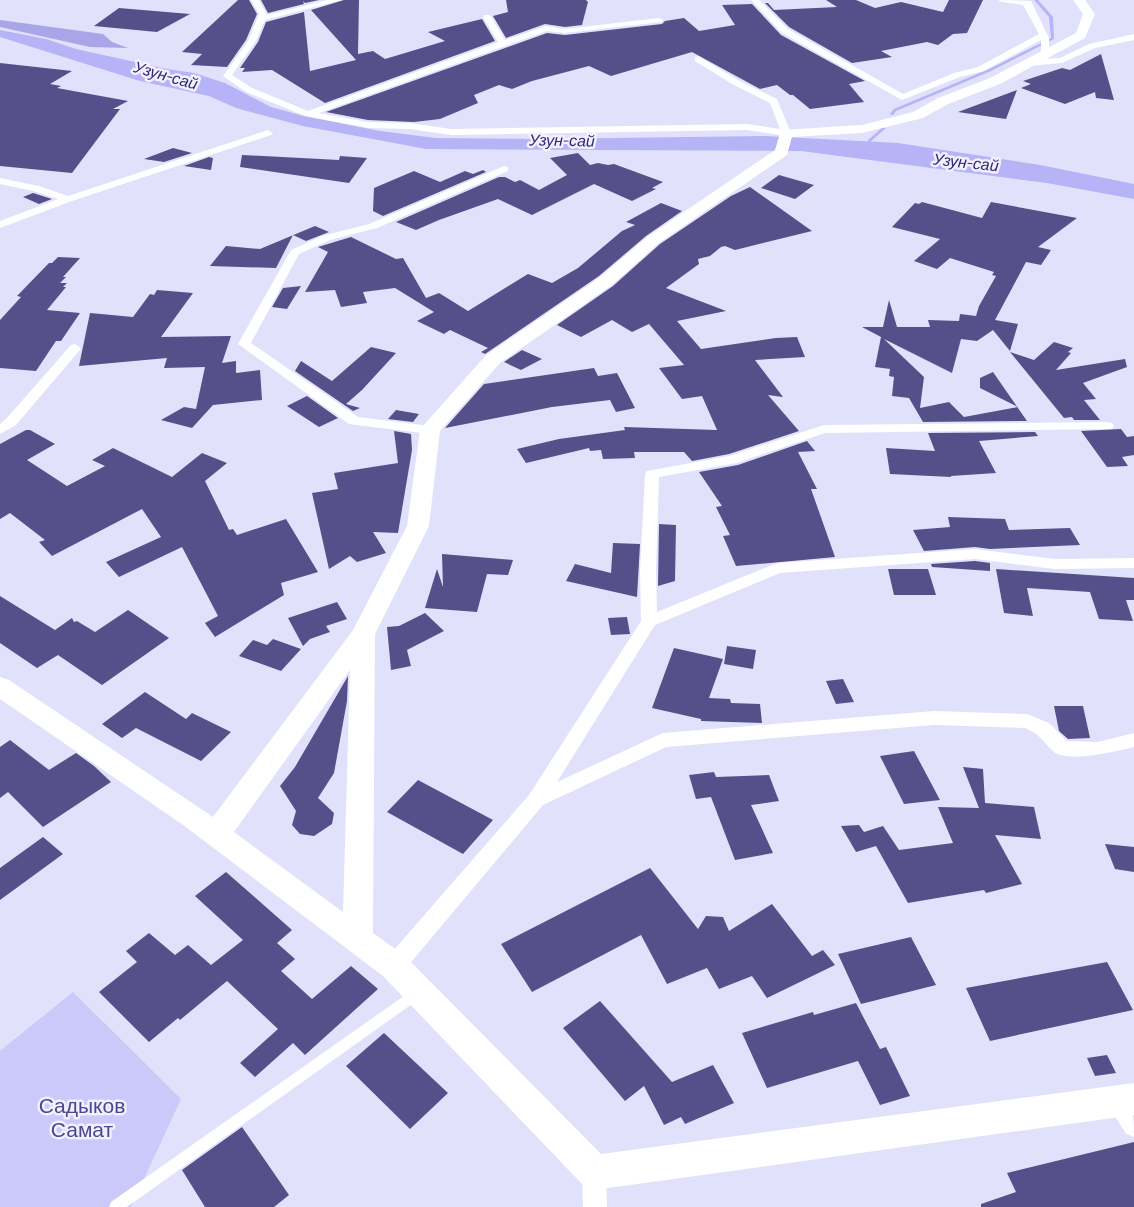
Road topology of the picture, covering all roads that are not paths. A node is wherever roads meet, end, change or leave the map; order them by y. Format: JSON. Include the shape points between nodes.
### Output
{"nodes":[{"id":1,"x":255,"y":0,"type":"edge"},
{"id":2,"x":338,"y":0,"type":"edge"},
{"id":3,"x":755,"y":0,"type":"edge"},
{"id":4,"x":1002,"y":0,"type":"edge"},
{"id":5,"x":1079,"y":0,"type":"edge"},
{"id":6,"x":1025,"y":2,"type":"edge"},
{"id":7,"x":486,"y":17,"type":"dead end"},
{"id":8,"x":262,"y":18,"type":"junction"},
{"id":9,"x":659,"y":20,"type":"dead end"},
{"id":10,"x":1044,"y":35,"type":"junction"},
{"id":11,"x":1134,"y":37,"type":"edge"},
{"id":12,"x":503,"y":43,"type":"junction"},
{"id":13,"x":1045,"y":54,"type":"junction"},
{"id":14,"x":698,"y":59,"type":"dead end"},
{"id":15,"x":1028,"y":63,"type":"junction"},
{"id":16,"x":308,"y":114,"type":"junction"},
{"id":17,"x":268,"y":133,"type":"dead end"},
{"id":18,"x":785,"y":140,"type":"junction"},
{"id":19,"x":504,"y":169,"type":"dead end"},
{"id":20,"x":0,"y":181,"type":"edge"},
{"id":21,"x":68,"y":199,"type":"junction"},
{"id":22,"x":0,"y":225,"type":"edge"},
{"id":23,"x":75,"y":348,"type":"dead end"},
{"id":24,"x":1107,"y":426,"type":"dead end"},
{"id":25,"x":0,"y":430,"type":"edge"},
{"id":26,"x":430,"y":430,"type":"junction"},
{"id":27,"x":1134,"y":563,"type":"edge"},
{"id":28,"x":650,"y":621,"type":"junction"},
{"id":29,"x":363,"y":634,"type":"junction"},
{"id":30,"x":0,"y":686,"type":"edge"},
{"id":31,"x":1134,"y":740,"type":"edge"},
{"id":32,"x":536,"y":800,"type":"junction"},
{"id":33,"x":216,"y":834,"type":"junction"},
{"id":34,"x":358,"y":939,"type":"junction"},
{"id":35,"x":394,"y":966,"type":"junction"},
{"id":36,"x":420,"y":992,"type":"junction"},
{"id":37,"x":1129,"y":1109,"type":"edge"},
{"id":38,"x":594,"y":1172,"type":"junction"},
{"id":39,"x":116,"y":1207,"type":"edge"},
{"id":40,"x":595,"y":1207,"type":"edge"}],
"edges":[{"from":1,"to":8,"type":"street"},
{"from":2,"to":8,"type":"street","via":[[312,4],[286,15]]},
{"from":3,"to":10,"type":"street","via":[[784,31],[902,97],[981,69]]},
{"from":4,"to":6,"type":"street"},
{"from":5,"to":13,"type":"street","via":[[1089,14],[1080,35]]},
{"from":6,"to":10,"type":"street"},
{"from":7,"to":12,"type":"street"},
{"from":8,"to":16,"type":"street","via":[[252,41],[227,76],[249,90]]},
{"from":9,"to":12,"type":"street","via":[[565,31],[546,28]]},
{"from":10,"to":13,"type":"street"},
{"from":11,"to":15,"type":"street","via":[[1092,46],[1062,60]]},
{"from":12,"to":16,"type":"street"},
{"from":13,"to":15,"type":"street"},
{"from":14,"to":18,"type":"street","via":[[774,101]]},
{"from":15,"to":18,"type":"street","via":[[918,115],[862,129]]},
{"from":16,"to":18,"type":"street","via":[[368,125],[410,126],[451,132],[747,127]]},
{"from":17,"to":21,"type":"street"},
{"from":18,"to":26,"type":"street","via":[[653,240],[606,281],[493,359]]},
{"from":19,"to":26,"type":"street","via":[[373,226],[326,238],[294,252],[244,344],[354,421]]},
{"from":20,"to":21,"type":"street"},
{"from":21,"to":22,"type":"street"},
{"from":23,"to":25,"type":"street","via":[[11,422]]},
{"from":24,"to":28,"type":"street","via":[[824,429],[732,460],[652,474],[648,572]]},
{"from":26,"to":29,"type":"street","via":[[418,526]]},
{"from":27,"to":28,"type":"street","via":[[1055,564],[976,554],[777,568]]},
{"from":28,"to":32,"type":"street"},
{"from":29,"to":33,"type":"street"},
{"from":29,"to":34,"type":"street"},
{"from":30,"to":33,"type":"street"},
{"from":31,"to":32,"type":"street","via":[[1098,749],[1062,748],[1043,728],[1027,721],[934,718],[663,740]]},
{"from":32,"to":35,"type":"street"},
{"from":33,"to":34,"type":"street"},
{"from":34,"to":35,"type":"street"},
{"from":35,"to":36,"type":"street"},
{"from":36,"to":38,"type":"street"},
{"from":36,"to":39,"type":"lane"},
{"from":37,"to":38,"type":"street"},
{"from":38,"to":40,"type":"street"}]}
